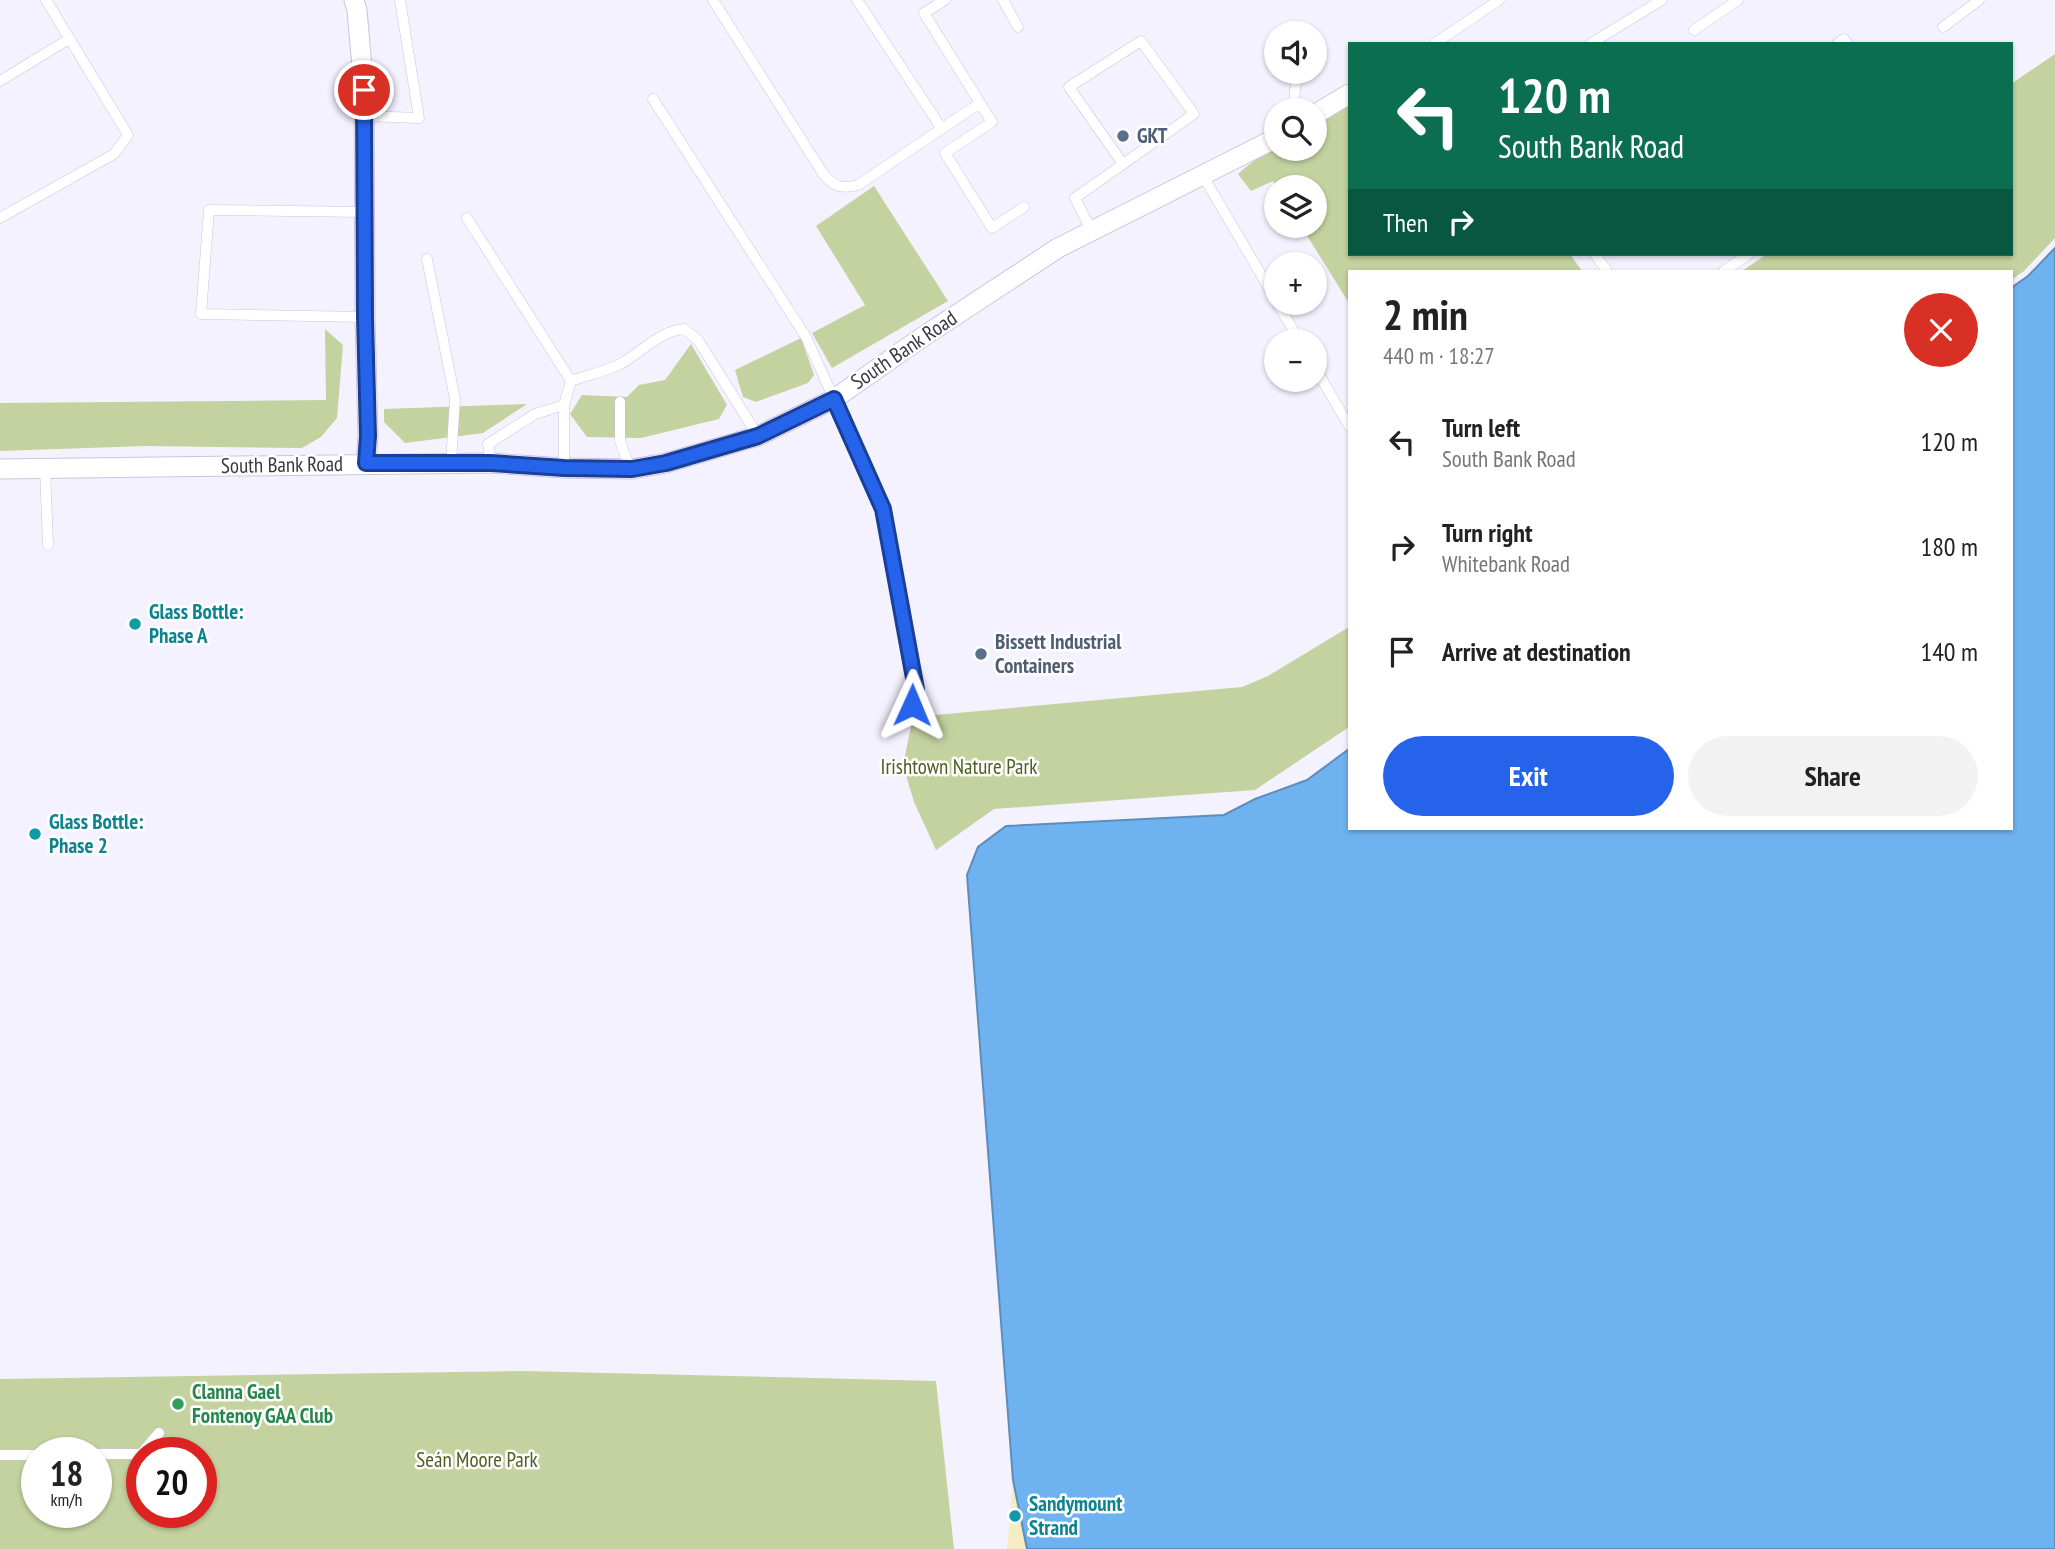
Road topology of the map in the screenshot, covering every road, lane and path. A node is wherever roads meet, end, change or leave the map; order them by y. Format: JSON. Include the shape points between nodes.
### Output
{"nodes":[{"id":1,"x":46,"y":0,"type":"edge"},
{"id":2,"x":354,"y":0,"type":"edge"},
{"id":3,"x":400,"y":0,"type":"edge"},
{"id":4,"x":713,"y":0,"type":"edge"},
{"id":5,"x":857,"y":0,"type":"edge"},
{"id":6,"x":945,"y":0,"type":"edge"},
{"id":7,"x":1003,"y":0,"type":"edge"},
{"id":8,"x":1499,"y":0,"type":"edge"},
{"id":9,"x":1662,"y":0,"type":"edge"},
{"id":10,"x":1738,"y":0,"type":"edge"},
{"id":11,"x":1979,"y":0,"type":"edge"},
{"id":12,"x":1018,"y":27,"type":"dead end"},
{"id":13,"x":1943,"y":27,"type":"dead end"},
{"id":14,"x":1694,"y":30,"type":"dead end"},
{"id":15,"x":69,"y":39,"type":"junction"},
{"id":16,"x":1445,"y":41,"type":"edge"},
{"id":17,"x":1593,"y":42,"type":"edge"},
{"id":18,"x":0,"y":81,"type":"edge"},
{"id":19,"x":1348,"y":95,"type":"edge"},
{"id":20,"x":653,"y":99,"type":"dead end"},
{"id":21,"x":980,"y":103,"type":"junction"},
{"id":22,"x":1327,"y":107,"type":"edge"},
{"id":23,"x":363,"y":116,"type":"junction"},
{"id":24,"x":942,"y":130,"type":"junction"},
{"id":25,"x":1264,"y":144,"type":"edge"},
{"id":26,"x":1123,"y":164,"type":"junction"},
{"id":27,"x":1203,"y":176,"type":"junction"},
{"id":28,"x":1024,"y":207,"type":"dead end"},
{"id":29,"x":364,"y":212,"type":"junction"},
{"id":30,"x":0,"y":218,"type":"edge"},
{"id":31,"x":467,"y":218,"type":"dead end"},
{"id":32,"x":1091,"y":232,"type":"junction"},
{"id":33,"x":1746,"y":256,"type":"edge"},
{"id":34,"x":427,"y":259,"type":"dead end"},
{"id":35,"x":1725,"y":270,"type":"edge"},
{"id":36,"x":1264,"y":279,"type":"edge"},
{"id":37,"x":365,"y":317,"type":"junction"},
{"id":38,"x":571,"y":380,"type":"junction"},
{"id":39,"x":1327,"y":388,"type":"edge"},
{"id":40,"x":834,"y":399,"type":"junction"},
{"id":41,"x":620,"y":402,"type":"dead end"},
{"id":42,"x":564,"y":405,"type":"junction"},
{"id":43,"x":1348,"y":424,"type":"edge"},
{"id":44,"x":758,"y":436,"type":"junction"},
{"id":45,"x":366,"y":463,"type":"junction"},
{"id":46,"x":451,"y":463,"type":"junction"},
{"id":47,"x":491,"y":463,"type":"junction"},
{"id":48,"x":45,"y":468,"type":"junction"},
{"id":49,"x":564,"y":468,"type":"junction"},
{"id":50,"x":0,"y":469,"type":"edge"},
{"id":51,"x":630,"y":469,"type":"junction"},
{"id":52,"x":48,"y":545,"type":"dead end"},
{"id":53,"x":912,"y":705,"type":"dead end"},
{"id":54,"x":159,"y":1433,"type":"dead end"},
{"id":55,"x":112,"y":1454,"type":"edge"},
{"id":56,"x":0,"y":1455,"type":"edge"},
{"id":57,"x":21,"y":1455,"type":"edge"}],
"edges":[{"from":1,"to":15,"type":"lane"},
{"from":2,"to":23,"type":"street"},
{"from":3,"to":23,"type":"lane","via":[[419,117]]},
{"from":4,"to":24,"type":"lane","via":[[833,184],[844,188],[858,185]]},
{"from":5,"to":24,"type":"lane"},
{"from":6,"to":21,"type":"lane","via":[[924,13]]},
{"from":7,"to":12,"type":"lane"},
{"from":8,"to":16,"type":"lane"},
{"from":9,"to":17,"type":"lane"},
{"from":10,"to":14,"type":"lane"},
{"from":11,"to":13,"type":"lane"},
{"from":15,"to":18,"type":"lane"},
{"from":15,"to":30,"type":"lane","via":[[128,135],[114,153]]},
{"from":19,"to":22,"type":"street"},
{"from":20,"to":40,"type":"lane","via":[[806,337]]},
{"from":21,"to":24,"type":"lane"},
{"from":21,"to":28,"type":"lane","via":[[992,122],[945,153],[992,228]]},
{"from":23,"to":29,"type":"street"},
{"from":25,"to":27,"type":"street","name":"South Bank Road"},
{"from":26,"to":26,"type":"lane","via":[[1194,114],[1141,41],[1069,87]]},
{"from":26,"to":32,"type":"lane","via":[[1075,198]]},
{"from":27,"to":32,"type":"street","name":"South Bank Road"},
{"from":27,"to":36,"type":"lane"},
{"from":29,"to":37,"type":"street"},
{"from":29,"to":37,"type":"lane","via":[[209,210],[201,314]]},
{"from":31,"to":38,"type":"lane"},
{"from":32,"to":40,"type":"street","name":"South Bank Road","via":[[1036,262]]},
{"from":33,"to":35,"type":"lane"},
{"from":34,"to":46,"type":"lane","via":[[455,399]]},
{"from":37,"to":45,"type":"street"},
{"from":38,"to":42,"type":"lane"},
{"from":38,"to":44,"type":"lane","via":[[618,365],[674,330],[684,329],[698,341]]},
{"from":39,"to":43,"type":"lane"},
{"from":40,"to":44,"type":"street","name":"South Bank Road"},
{"from":40,"to":53,"type":"lane","via":[[883,509],[916,689]]},
{"from":41,"to":51,"type":"lane","via":[[620,440]]},
{"from":42,"to":47,"type":"lane","via":[[535,414],[488,444]]},
{"from":42,"to":49,"type":"lane"},
{"from":44,"to":51,"type":"street","name":"South Bank Road"},
{"from":45,"to":46,"type":"street","name":"South Bank Road"},
{"from":45,"to":48,"type":"street","name":"South Bank Road"},
{"from":46,"to":47,"type":"street","name":"South Bank Road"},
{"from":47,"to":49,"type":"street","name":"South Bank Road"},
{"from":48,"to":50,"type":"street","name":"South Bank Road"},
{"from":48,"to":52,"type":"lane"},
{"from":49,"to":51,"type":"street","name":"South Bank Road"},
{"from":54,"to":55,"type":"lane","via":[[141,1454]]},
{"from":56,"to":57,"type":"lane"}]}
